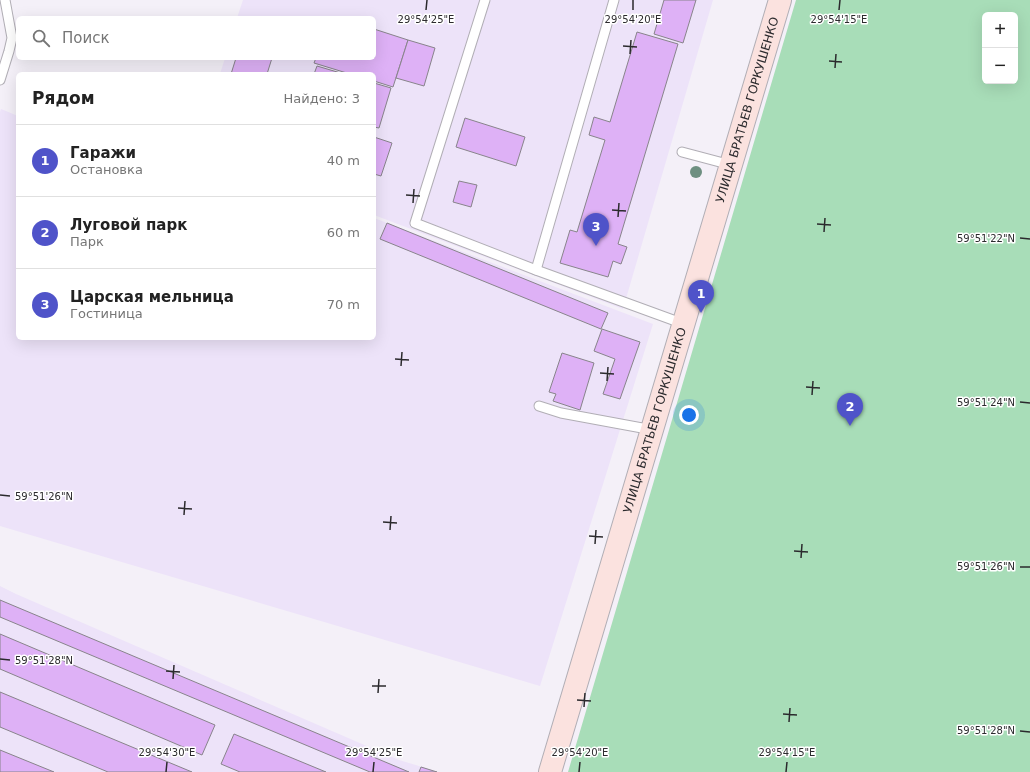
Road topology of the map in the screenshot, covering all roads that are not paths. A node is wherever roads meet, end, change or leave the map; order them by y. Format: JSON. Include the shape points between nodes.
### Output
{"nodes":[{"id":1,"x":5,"y":0,"type":"edge"},
{"id":2,"x":485,"y":0,"type":"edge"},
{"id":3,"x":614,"y":0,"type":"edge"},
{"id":4,"x":780,"y":0,"type":"edge"},
{"id":5,"x":0,"y":80,"type":"edge"},
{"id":6,"x":682,"y":152,"type":"dead end"},
{"id":7,"x":731,"y":165,"type":"junction"},
{"id":8,"x":536,"y":270,"type":"junction"},
{"id":9,"x":684,"y":324,"type":"junction"},
{"id":10,"x":539,"y":406,"type":"dead end"},
{"id":11,"x":652,"y":430,"type":"junction"},
{"id":12,"x":550,"y":772,"type":"edge"}],
"edges":[{"from":1,"to":5,"type":"lane","via":[[12,38]]},
{"from":2,"to":8,"type":"lane","via":[[415,223]]},
{"from":3,"to":8,"type":"lane"},
{"from":4,"to":7,"type":"street","name":"УЛИЦА БРАТЬЕВ ГОРКУШЕНКО"},
{"from":6,"to":7,"type":"lane"},
{"from":7,"to":9,"type":"street","name":"УЛИЦА БРАТЬЕВ ГОРКУШЕНКО"},
{"from":8,"to":9,"type":"lane"},
{"from":9,"to":11,"type":"street","name":"УЛИЦА БРАТЬЕВ ГОРКУШЕНКО"},
{"from":10,"to":11,"type":"lane","via":[[561,413]]},
{"from":11,"to":12,"type":"street","name":"УЛИЦА БРАТЬЕВ ГОРКУШЕНКО"}]}
